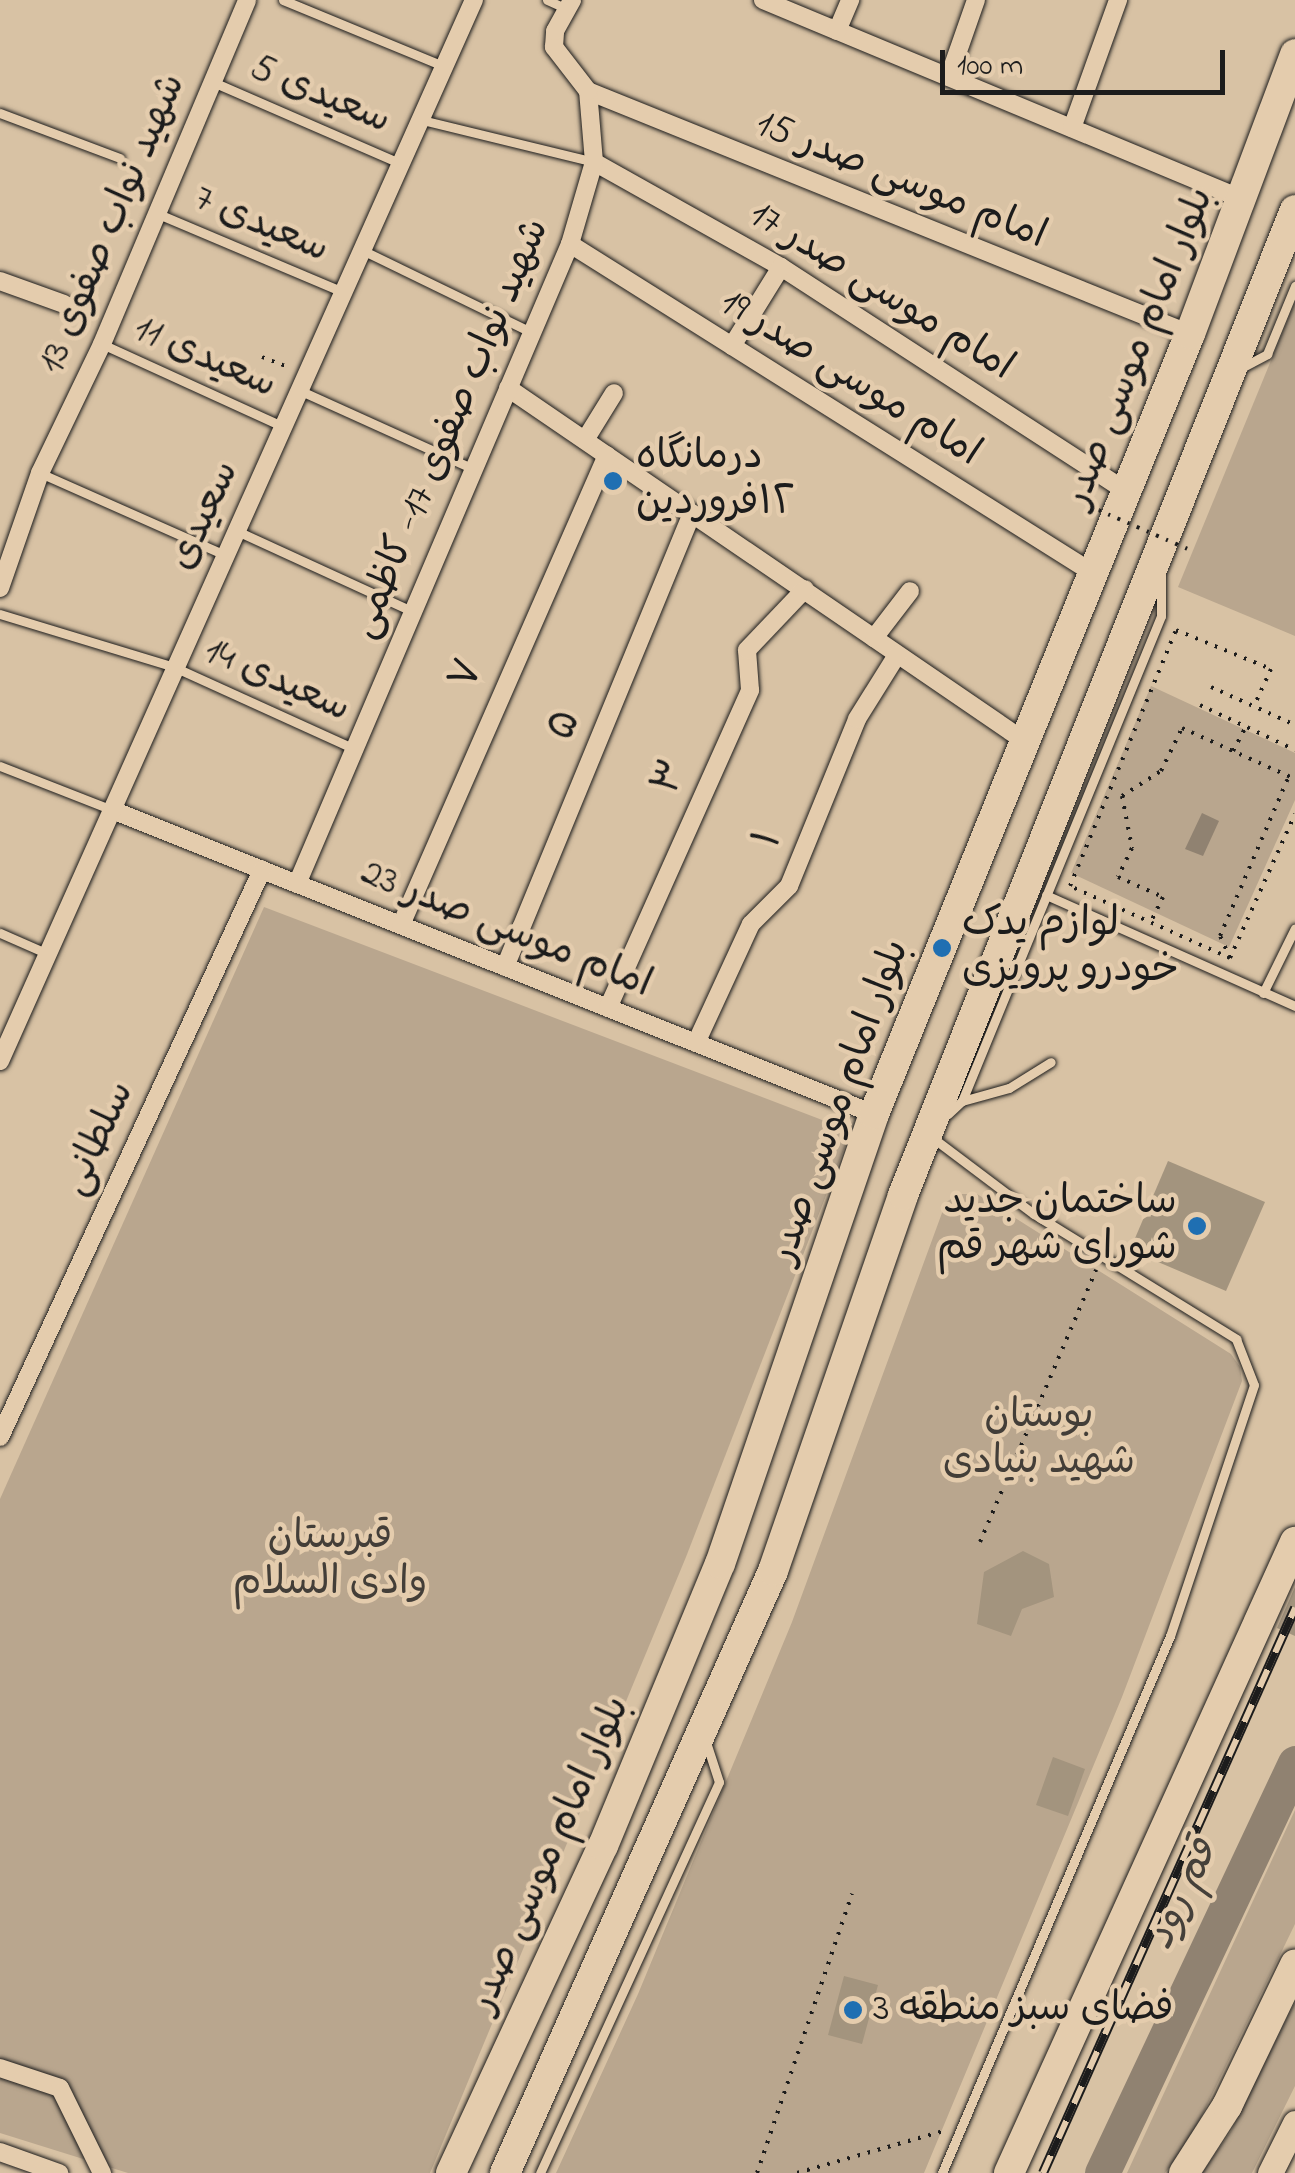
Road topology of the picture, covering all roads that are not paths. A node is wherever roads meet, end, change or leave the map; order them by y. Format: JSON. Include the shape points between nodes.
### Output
{"nodes":[{"id":1,"x":246,"y":0,"type":"edge"},
{"id":2,"x":284,"y":0,"type":"edge"},
{"id":3,"x":474,"y":0,"type":"edge"},
{"id":4,"x":547,"y":0,"type":"edge"},
{"id":5,"x":762,"y":0,"type":"edge"},
{"id":6,"x":850,"y":0,"type":"edge"},
{"id":7,"x":976,"y":0,"type":"edge"},
{"id":8,"x":1118,"y":0,"type":"edge"},
{"id":9,"x":570,"y":5,"type":"edge"},
{"id":10,"x":837,"y":31,"type":"junction"},
{"id":11,"x":1295,"y":54,"type":"edge"},
{"id":12,"x":443,"y":66,"type":"junction"},
{"id":13,"x":949,"y":78,"type":"junction"},
{"id":14,"x":213,"y":82,"type":"junction"},
{"id":15,"x":588,"y":92,"type":"junction"},
{"id":16,"x":0,"y":113,"type":"edge"},
{"id":17,"x":422,"y":120,"type":"junction"},
{"id":18,"x":1072,"y":128,"type":"junction"},
{"id":19,"x":120,"y":158,"type":"dead end"},
{"id":20,"x":594,"y":162,"type":"junction"},
{"id":21,"x":402,"y":164,"type":"junction"},
{"id":22,"x":1242,"y":199,"type":"junction"},
{"id":23,"x":156,"y":214,"type":"junction"},
{"id":24,"x":1292,"y":218,"type":"edge"},
{"id":25,"x":570,"y":244,"type":"junction"},
{"id":26,"x":362,"y":250,"type":"junction"},
{"id":27,"x":1295,"y":257,"type":"edge"},
{"id":28,"x":781,"y":267,"type":"junction"},
{"id":29,"x":0,"y":281,"type":"edge"},
{"id":30,"x":1295,"y":286,"type":"edge"},
{"id":31,"x":343,"y":292,"type":"junction"},
{"id":32,"x":64,"y":304,"type":"dead end"},
{"id":33,"x":532,"y":332,"type":"junction"},
{"id":34,"x":1190,"y":334,"type":"junction"},
{"id":35,"x":102,"y":344,"type":"junction"},
{"id":36,"x":732,"y":346,"type":"junction"},
{"id":37,"x":1230,"y":374,"type":"junction"},
{"id":38,"x":304,"y":383,"type":"junction"},
{"id":39,"x":508,"y":388,"type":"junction"},
{"id":40,"x":614,"y":393,"type":"dead end"},
{"id":41,"x":284,"y":427,"type":"junction"},
{"id":42,"x":585,"y":440,"type":"junction"},
{"id":43,"x":607,"y":456,"type":"junction"},
{"id":44,"x":474,"y":469,"type":"junction"},
{"id":45,"x":40,"y":473,"type":"junction"},
{"id":46,"x":1126,"y":492,"type":"junction"},
{"id":47,"x":692,"y":513,"type":"junction"},
{"id":48,"x":237,"y":531,"type":"junction"},
{"id":49,"x":1173,"y":550,"type":"junction"},
{"id":50,"x":226,"y":555,"type":"junction"},
{"id":51,"x":1093,"y":573,"type":"junction"},
{"id":52,"x":0,"y":588,"type":"edge"},
{"id":53,"x":805,"y":588,"type":"junction"},
{"id":54,"x":910,"y":591,"type":"dead end"},
{"id":55,"x":413,"y":612,"type":"junction"},
{"id":56,"x":0,"y":614,"type":"edge"},
{"id":57,"x":874,"y":638,"type":"junction"},
{"id":58,"x":897,"y":655,"type":"junction"},
{"id":59,"x":174,"y":667,"type":"junction"},
{"id":60,"x":1023,"y":740,"type":"junction"},
{"id":61,"x":355,"y":749,"type":"junction"},
{"id":62,"x":0,"y":766,"type":"edge"},
{"id":63,"x":112,"y":810,"type":"junction"},
{"id":64,"x":262,"y":870,"type":"junction"},
{"id":65,"x":297,"y":884,"type":"junction"},
{"id":66,"x":1046,"y":895,"type":"junction"},
{"id":67,"x":401,"y":925,"type":"junction"},
{"id":68,"x":1295,"y":928,"type":"edge"},
{"id":69,"x":0,"y":933,"type":"edge"},
{"id":70,"x":49,"y":955,"type":"junction"},
{"id":71,"x":505,"y":967,"type":"junction"},
{"id":72,"x":1263,"y":992,"type":"junction"},
{"id":73,"x":1295,"y":1006,"type":"edge"},
{"id":74,"x":608,"y":1008,"type":"junction"},
{"id":75,"x":696,"y":1043,"type":"junction"},
{"id":76,"x":0,"y":1061,"type":"edge"},
{"id":77,"x":1051,"y":1062,"type":"dead end"},
{"id":78,"x":962,"y":1101,"type":"junction"},
{"id":79,"x":874,"y":1114,"type":"junction"},
{"id":80,"x":927,"y":1134,"type":"junction"},
{"id":81,"x":0,"y":1437,"type":"edge"},
{"id":82,"x":1295,"y":1542,"type":"edge"},
{"id":83,"x":702,"y":1733,"type":"junction"},
{"id":84,"x":1295,"y":1965,"type":"edge"},
{"id":85,"x":0,"y":2068,"type":"edge"},
{"id":86,"x":1295,"y":2123,"type":"edge"},
{"id":87,"x":0,"y":2152,"type":"edge"},
{"id":88,"x":59,"y":2173,"type":"edge"},
{"id":89,"x":102,"y":2173,"type":"edge"},
{"id":90,"x":452,"y":2173,"type":"edge"},
{"id":91,"x":505,"y":2173,"type":"edge"},
{"id":92,"x":540,"y":2173,"type":"edge"},
{"id":93,"x":942,"y":2173,"type":"edge"},
{"id":94,"x":1009,"y":2173,"type":"edge"},
{"id":95,"x":1184,"y":2173,"type":"edge"},
{"id":96,"x":1270,"y":2173,"type":"edge"}],
"edges":[{"from":1,"to":14,"type":"street","name":"شهید نواب صفوی 13"},
{"from":2,"to":12,"type":"lane"},
{"from":3,"to":12,"type":"street","name":"سعیدی"},
{"from":4,"to":9,"type":"lane"},
{"from":5,"to":10,"type":"street"},
{"from":6,"to":10,"type":"street"},
{"from":7,"to":13,"type":"street"},
{"from":8,"to":18,"type":"street"},
{"from":9,"to":15,"type":"street","via":[[554,48]]},
{"from":10,"to":13,"type":"street"},
{"from":11,"to":22,"type":"main road","name":"بلوار امام موسی صدر"},
{"from":12,"to":17,"type":"street","name":"سعیدی"},
{"from":13,"to":18,"type":"street"},
{"from":14,"to":21,"type":"lane","name":"سعیدی 5"},
{"from":14,"to":23,"type":"street","name":"شهید نواب صفوی 13"},
{"from":15,"to":20,"type":"street","name":"شهید نواب صفوی 17- کاظمی"},
{"from":15,"to":34,"type":"street","name":"امام موسی صدر 15"},
{"from":16,"to":19,"type":"lane"},
{"from":17,"to":20,"type":"lane"},
{"from":17,"to":21,"type":"street","name":"سعیدی"},
{"from":18,"to":22,"type":"street"},
{"from":20,"to":25,"type":"street","name":"شهید نواب صفوی 17- کاظمی"},
{"from":20,"to":28,"type":"street","name":"امام موسی صدر 17"},
{"from":21,"to":26,"type":"street","name":"سعیدی"},
{"from":22,"to":34,"type":"main road","name":"بلوار امام موسی صدر"},
{"from":23,"to":31,"type":"lane","name":"سعیدی 7"},
{"from":23,"to":35,"type":"street","name":"شهید نواب صفوی 13"},
{"from":24,"to":27,"type":"lane"},
{"from":24,"to":37,"type":"main road"},
{"from":25,"to":33,"type":"street","name":"شهید نواب صفوی 17- کاظمی"},
{"from":25,"to":36,"type":"street","name":"امام موسی صدر 19"},
{"from":26,"to":31,"type":"street","name":"سعیدی"},
{"from":26,"to":33,"type":"lane"},
{"from":28,"to":36,"type":"street"},
{"from":28,"to":46,"type":"street","name":"امام موسی صدر 17"},
{"from":29,"to":32,"type":"street"},
{"from":30,"to":37,"type":"lane","via":[[1267,354]]},
{"from":31,"to":38,"type":"street","name":"سعیدی"},
{"from":33,"to":39,"type":"street","name":"شهید نواب صفوی 17- کاظمی"},
{"from":34,"to":46,"type":"main road","name":"بلوار امام موسی صدر"},
{"from":35,"to":41,"type":"lane","name":"سعیدی 11"},
{"from":35,"to":45,"type":"street","name":"شهید نواب صفوی 13"},
{"from":36,"to":51,"type":"street","name":"امام موسی صدر 19"},
{"from":37,"to":49,"type":"main road"},
{"from":38,"to":41,"type":"street","name":"سعیدی"},
{"from":38,"to":44,"type":"lane"},
{"from":39,"to":42,"type":"street"},
{"from":39,"to":44,"type":"street","name":"شهید نواب صفوی 17- کاظمی"},
{"from":40,"to":42,"type":"street"},
{"from":41,"to":48,"type":"street","name":"سعیدی"},
{"from":42,"to":43,"type":"street"},
{"from":43,"to":47,"type":"street"},
{"from":43,"to":67,"type":"street","name":"۷"},
{"from":44,"to":55,"type":"street","name":"شهید نواب صفوی 17- کاظمی"},
{"from":45,"to":50,"type":"lane"},
{"from":45,"to":52,"type":"street","name":"شهید نواب صفوی 13"},
{"from":46,"to":51,"type":"main road","name":"بلوار امام موسی صدر"},
{"from":47,"to":53,"type":"street"},
{"from":47,"to":71,"type":"street","name":"۵"},
{"from":48,"to":50,"type":"street","name":"سعیدی"},
{"from":48,"to":55,"type":"lane"},
{"from":49,"to":66,"type":"lane","via":[[1161,616]]},
{"from":49,"to":80,"type":"main road"},
{"from":50,"to":59,"type":"street","name":"سعیدی"},
{"from":51,"to":60,"type":"main road","name":"بلوار امام موسی صدر"},
{"from":53,"to":57,"type":"street"},
{"from":53,"to":74,"type":"street","name":"۳","via":[[747,650],[750,690]]},
{"from":54,"to":57,"type":"street"},
{"from":55,"to":61,"type":"street","name":"شهید نواب صفوی 17- کاظمی"},
{"from":56,"to":59,"type":"lane","name":"سعیدی 14"},
{"from":57,"to":58,"type":"street"},
{"from":58,"to":60,"type":"street"},
{"from":58,"to":75,"type":"street","name":"۱","via":[[857,719],[789,886],[750,924]]},
{"from":59,"to":61,"type":"lane","name":"سعیدی 14"},
{"from":59,"to":63,"type":"street","name":"سعیدی"},
{"from":60,"to":79,"type":"main road","name":"بلوار امام موسی صدر"},
{"from":61,"to":65,"type":"street","name":"شهید نواب صفوی 17- کاظمی"},
{"from":62,"to":63,"type":"lane"},
{"from":63,"to":64,"type":"street","name":"امام موسی صدر 23"},
{"from":63,"to":70,"type":"street","name":"سعیدی"},
{"from":64,"to":65,"type":"street","name":"امام موسی صدر 23"},
{"from":64,"to":81,"type":"street","name":"سلطانی"},
{"from":65,"to":67,"type":"street","name":"امام موسی صدر 23"},
{"from":66,"to":72,"type":"lane"},
{"from":66,"to":78,"type":"lane"},
{"from":67,"to":71,"type":"street","name":"امام موسی صدر 23"},
{"from":68,"to":72,"type":"lane"},
{"from":69,"to":70,"type":"lane"},
{"from":70,"to":76,"type":"street","name":"سعیدی"},
{"from":71,"to":74,"type":"street","name":"امام موسی صدر 23"},
{"from":72,"to":73,"type":"lane"},
{"from":74,"to":75,"type":"street","name":"امام موسی صدر 23"},
{"from":75,"to":79,"type":"street","name":"امام موسی صدر 23"},
{"from":77,"to":78,"type":"lane","via":[[1009,1088]]},
{"from":78,"to":80,"type":"lane"},
{"from":79,"to":90,"type":"main road","name":"بلوار امام موسی صدر","via":[[720,1564],[603,1846]]},
{"from":80,"to":83,"type":"main road","via":[[773,1571]]},
{"from":80,"to":93,"type":"lane","via":[[1236,1339],[1254,1385],[1170,1636]]},
{"from":82,"to":94,"type":"main road"},
{"from":83,"to":91,"type":"main road"},
{"from":83,"to":92,"type":"lane","via":[[719,1782]]},
{"from":84,"to":95,"type":"main road","via":[[1227,2106]]},
{"from":85,"to":89,"type":"street","via":[[60,2088]]},
{"from":86,"to":96,"type":"main road"},
{"from":87,"to":88,"type":"street"}]}
